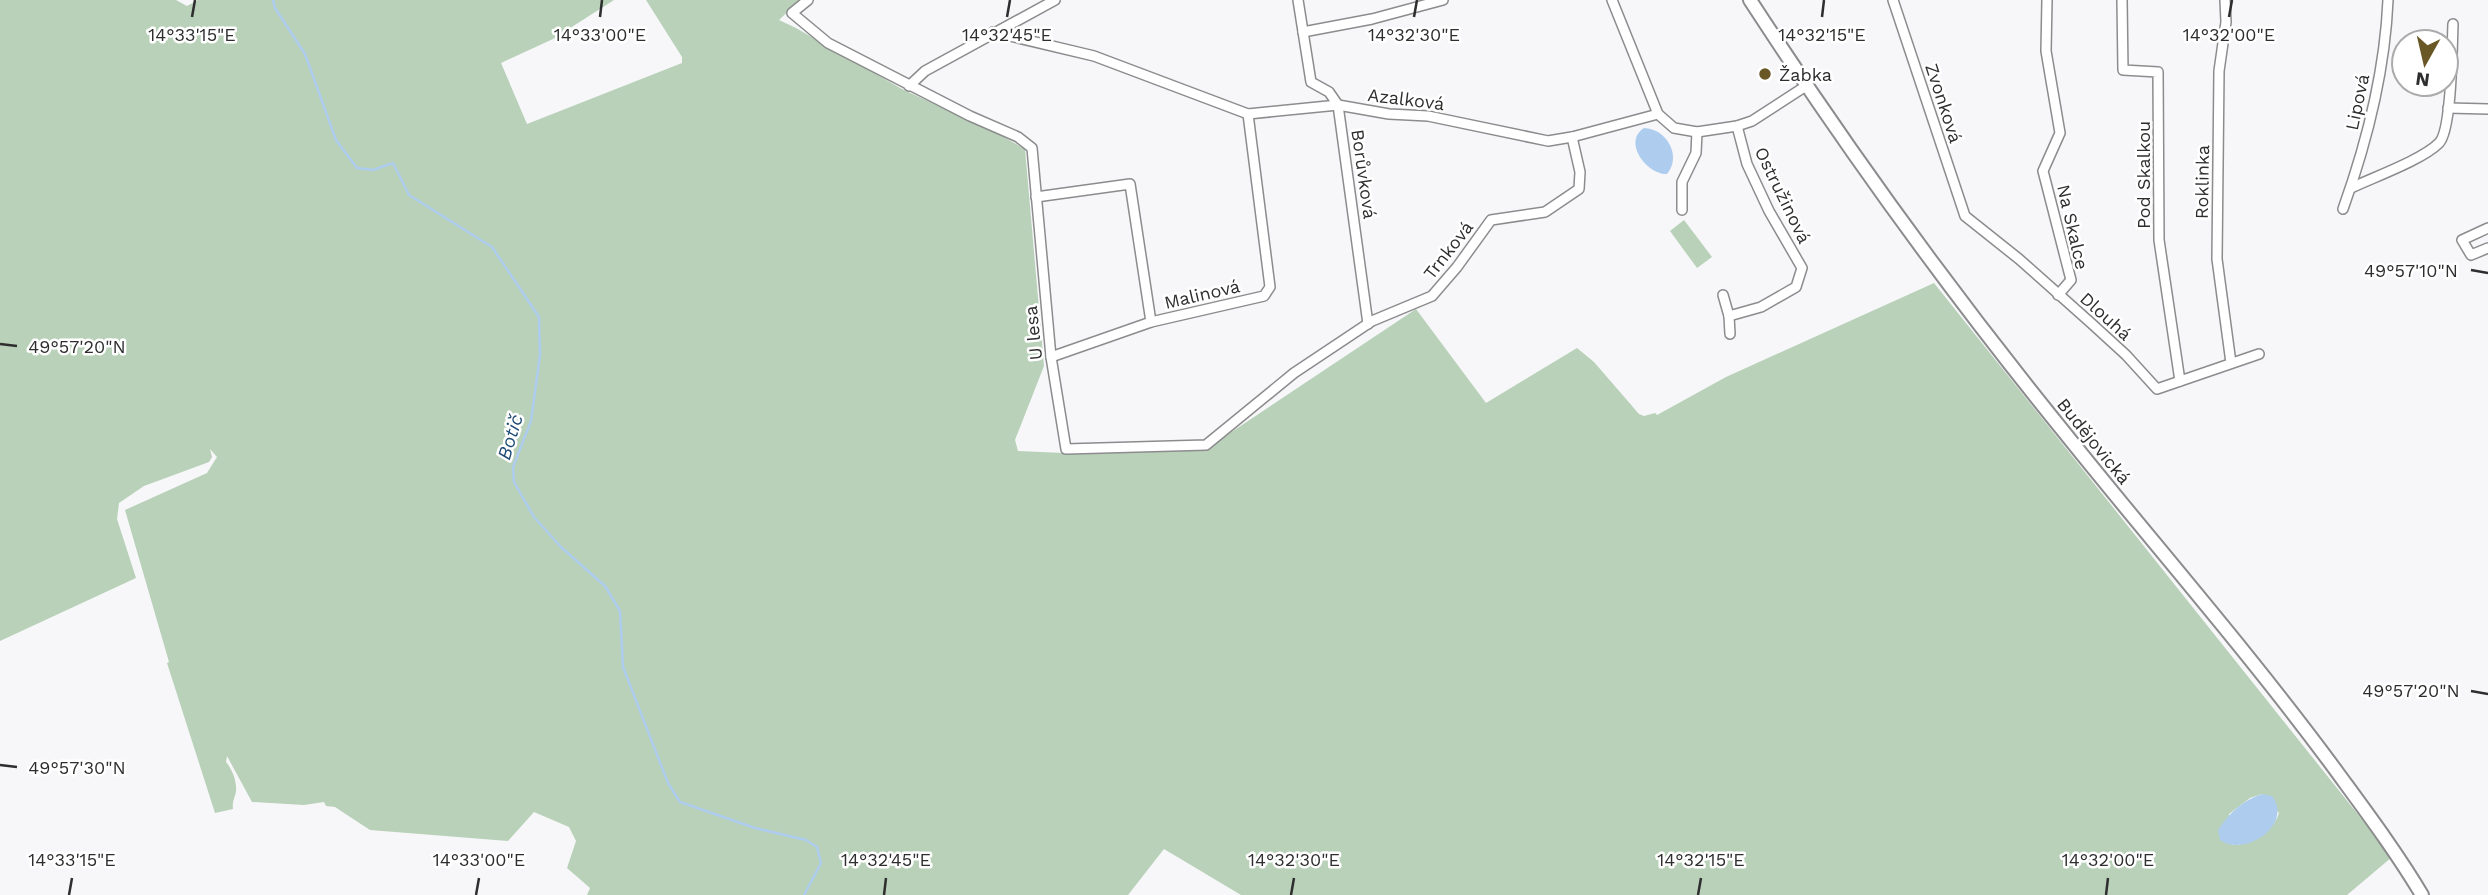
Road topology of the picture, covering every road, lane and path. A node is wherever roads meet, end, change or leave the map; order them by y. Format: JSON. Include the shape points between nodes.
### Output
{"nodes":[{"id":1,"x":808,"y":0,"type":"edge"},
{"id":2,"x":1055,"y":0,"type":"edge"},
{"id":3,"x":1298,"y":0,"type":"edge"},
{"id":4,"x":1443,"y":0,"type":"edge"},
{"id":5,"x":1612,"y":0,"type":"edge"},
{"id":6,"x":1750,"y":0,"type":"edge"},
{"id":7,"x":1894,"y":0,"type":"edge"},
{"id":8,"x":2046,"y":0,"type":"edge"},
{"id":9,"x":2122,"y":0,"type":"edge"},
{"id":10,"x":2225,"y":0,"type":"edge"},
{"id":11,"x":2388,"y":0,"type":"edge"},
{"id":12,"x":2453,"y":24,"type":"dead end"},
{"id":13,"x":993,"y":32,"type":"junction"},
{"id":14,"x":1303,"y":32,"type":"junction"},
{"id":15,"x":909,"y":86,"type":"junction"},
{"id":16,"x":1805,"y":86,"type":"junction"},
{"id":17,"x":1338,"y":105,"type":"junction"},
{"id":18,"x":2448,"y":108,"type":"junction"},
{"id":19,"x":2488,"y":109,"type":"edge"},
{"id":20,"x":1248,"y":114,"type":"junction"},
{"id":21,"x":1658,"y":114,"type":"junction"},
{"id":22,"x":1737,"y":126,"type":"junction"},
{"id":23,"x":1697,"y":132,"type":"junction"},
{"id":24,"x":1572,"y":137,"type":"junction"},
{"id":25,"x":2351,"y":188,"type":"junction"},
{"id":26,"x":1035,"y":197,"type":"junction"},
{"id":27,"x":2343,"y":209,"type":"dead end"},
{"id":28,"x":1682,"y":210,"type":"dead end"},
{"id":29,"x":1965,"y":216,"type":"joint"},
{"id":30,"x":2487,"y":230,"type":"edge"},
{"id":31,"x":2488,"y":248,"type":"edge"},
{"id":32,"x":1723,"y":295,"type":"dead end"},
{"id":33,"x":2058,"y":295,"type":"junction"},
{"id":34,"x":1729,"y":316,"type":"junction"},
{"id":35,"x":1151,"y":322,"type":"junction"},
{"id":36,"x":1368,"y":324,"type":"junction"},
{"id":37,"x":1730,"y":334,"type":"dead end"},
{"id":38,"x":2259,"y":354,"type":"dead end"},
{"id":39,"x":1051,"y":357,"type":"junction"},
{"id":40,"x":2231,"y":363,"type":"junction"},
{"id":41,"x":2180,"y":381,"type":"junction"},
{"id":42,"x":2422,"y":895,"type":"edge"}],
"edges":[{"from":1,"to":15,"type":"street","name":"U lesa","via":[[792,13],[828,43]]},
{"from":2,"to":13,"type":"street"},
{"from":3,"to":14,"type":"street"},
{"from":4,"to":14,"type":"street"},
{"from":5,"to":21,"type":"street"},
{"from":6,"to":16,"type":"main road","name":"Budějovická"},
{"from":7,"to":29,"type":"street","name":"Zvonková"},
{"from":8,"to":33,"type":"street","name":"Na Skalce","via":[[2046,51],[2060,133],[2043,171],[2071,280]]},
{"from":9,"to":41,"type":"street","name":"Pod Skalkou","via":[[2123,70],[2158,72],[2159,240]]},
{"from":10,"to":40,"type":"street","name":"Roklinka","via":[[2219,71],[2217,259]]},
{"from":11,"to":25,"type":"street","name":"Lipová","via":[[2379,80]]},
{"from":12,"to":18,"type":"street"},
{"from":13,"to":15,"type":"street","via":[[925,71]]},
{"from":13,"to":20,"type":"street","name":"Azalková","via":[[1094,57]]},
{"from":14,"to":17,"type":"street","via":[[1311,82],[1329,92]]},
{"from":15,"to":26,"type":"street","name":"U lesa","via":[[1018,137],[1032,148]]},
{"from":16,"to":22,"type":"street"},
{"from":16,"to":42,"type":"main road","name":"Budějovická","via":[[2054,420],[2295,717],[2400,857]]},
{"from":17,"to":20,"type":"street","name":"Azalková"},
{"from":17,"to":24,"type":"street","name":"Azalková","via":[[1428,116],[1548,141]]},
{"from":17,"to":36,"type":"street","name":"Borůvková"},
{"from":18,"to":19,"type":"street"},
{"from":18,"to":25,"type":"street","via":[[2440,142]]},
{"from":20,"to":35,"type":"street","name":"Malinová","via":[[1270,287],[1264,296]]},
{"from":21,"to":23,"type":"street","via":[[1674,128]]},
{"from":21,"to":24,"type":"street","name":"Azalková"},
{"from":22,"to":23,"type":"street"},
{"from":22,"to":34,"type":"street","name":"Ostružinová","via":[[1747,164],[1802,268],[1796,287],[1761,307]]},
{"from":23,"to":28,"type":"street","via":[[1696,153],[1682,182]]},
{"from":24,"to":36,"type":"street","name":"Trnková","via":[[1579,189],[1545,212],[1491,220],[1432,296]]},
{"from":25,"to":27,"type":"street","name":"Lipová"},
{"from":26,"to":35,"type":"street","via":[[1130,184]]},
{"from":26,"to":39,"type":"street","name":"U lesa"},
{"from":29,"to":33,"type":"street","name":"Dlouhá"},
{"from":30,"to":31,"type":"street","via":[[2462,240],[2471,255]]},
{"from":32,"to":34,"type":"street"},
{"from":33,"to":41,"type":"street","name":"Dlouhá","via":[[2157,389]]},
{"from":34,"to":37,"type":"street"},
{"from":35,"to":39,"type":"street","name":"Malinová"},
{"from":36,"to":39,"type":"street","name":"U lesa","via":[[1294,373],[1206,445],[1066,449]]},
{"from":38,"to":40,"type":"street"},
{"from":40,"to":41,"type":"street"}]}
